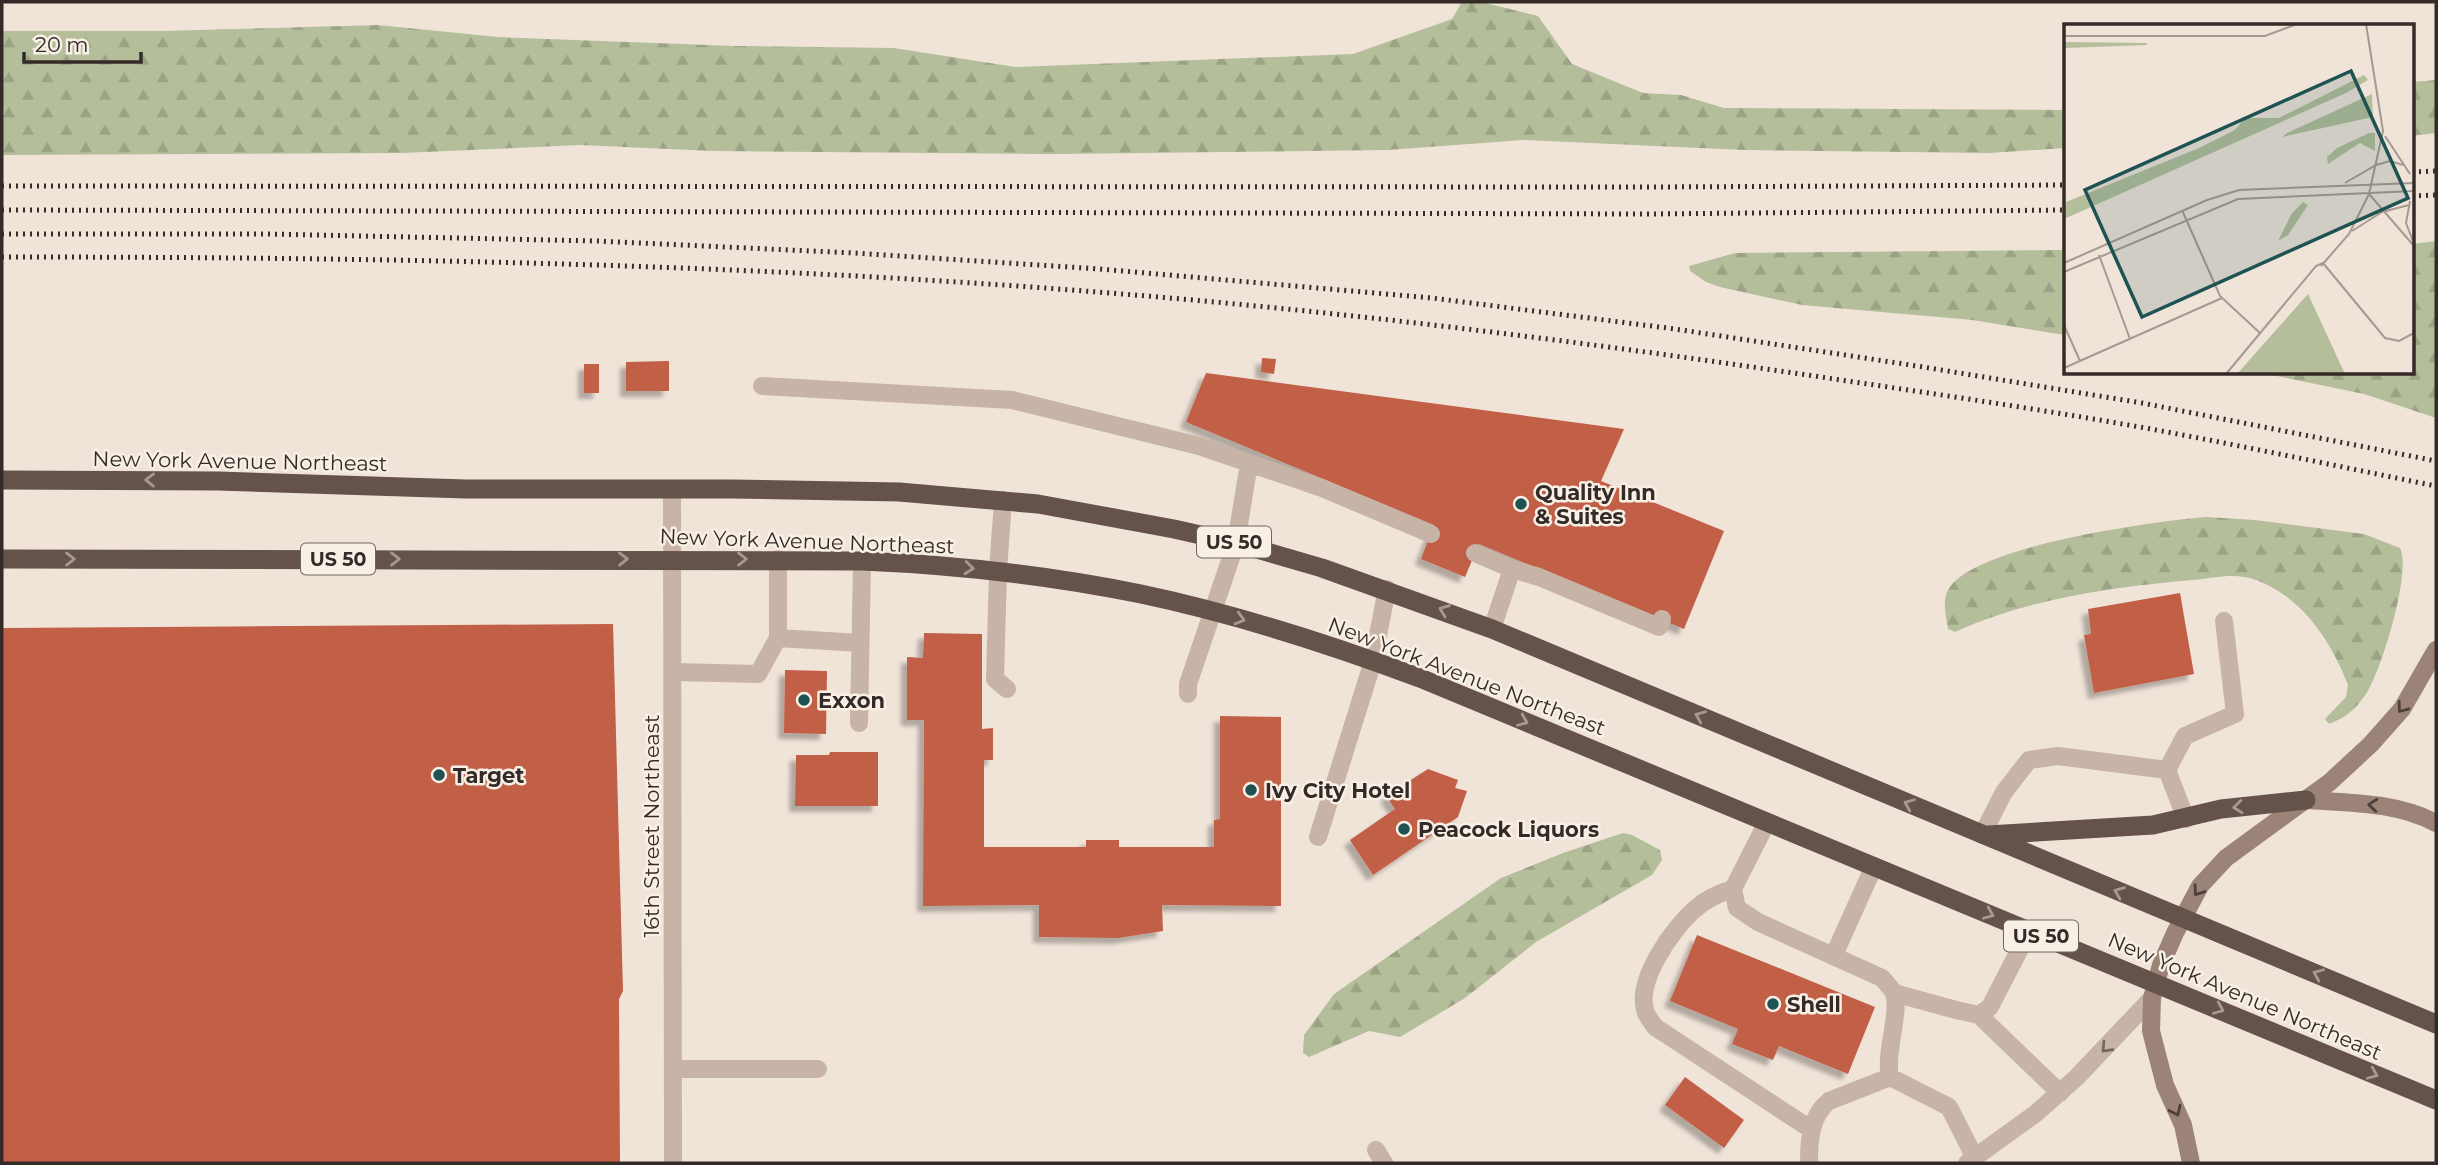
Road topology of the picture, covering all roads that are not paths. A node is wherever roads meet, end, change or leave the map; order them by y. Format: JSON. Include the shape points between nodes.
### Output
{"nodes":[{"id":1,"x":762,"y":386,"type":"dead end"},
{"id":2,"x":1249,"y":463,"type":"junction"},
{"id":3,"x":2,"y":480,"type":"edge"},
{"id":4,"x":672,"y":489,"type":"junction"},
{"id":5,"x":1003,"y":500,"type":"junction"},
{"id":6,"x":1431,"y":534,"type":"dead end"},
{"id":7,"x":1236,"y":543,"type":"junction"},
{"id":8,"x":1475,"y":553,"type":"dead end"},
{"id":9,"x":2,"y":559,"type":"edge"},
{"id":10,"x":673,"y":559,"type":"junction"},
{"id":11,"x":778,"y":559,"type":"junction"},
{"id":12,"x":862,"y":561,"type":"junction"},
{"id":13,"x":1512,"y":569,"type":"junction"},
{"id":14,"x":998,"y":571,"type":"junction"},
{"id":15,"x":1387,"y":589,"type":"junction"},
{"id":16,"x":1213,"y":611,"type":"junction"},
{"id":17,"x":1662,"y":620,"type":"dead end"},
{"id":18,"x":2224,"y":621,"type":"dead end"},
{"id":19,"x":1492,"y":629,"type":"junction"},
{"id":20,"x":778,"y":638,"type":"junction"},
{"id":21,"x":860,"y":643,"type":"junction"},
{"id":22,"x":2436,"y":650,"type":"edge"},
{"id":23,"x":1373,"y":661,"type":"junction"},
{"id":24,"x":674,"y":672,"type":"junction"},
{"id":25,"x":1007,"y":689,"type":"dead end"},
{"id":26,"x":1188,"y":694,"type":"dead end"},
{"id":27,"x":859,"y":723,"type":"dead end"},
{"id":28,"x":2167,"y":770,"type":"junction"},
{"id":29,"x":2306,"y":800,"type":"junction"},
{"id":30,"x":2186,"y":819,"type":"junction"},
{"id":31,"x":1767,"y":822,"type":"junction"},
{"id":32,"x":2436,"y":823,"type":"edge"},
{"id":33,"x":1982,"y":835,"type":"junction"},
{"id":34,"x":1318,"y":836,"type":"dead end"},
{"id":35,"x":1874,"y":866,"type":"junction"},
{"id":36,"x":1733,"y":890,"type":"junction"},
{"id":37,"x":2182,"y":919,"type":"junction"},
{"id":38,"x":2029,"y":931,"type":"junction"},
{"id":39,"x":1834,"y":955,"type":"junction"},
{"id":40,"x":2154,"y":990,"type":"junction"},
{"id":41,"x":1894,"y":993,"type":"junction"},
{"id":42,"x":1979,"y":1015,"type":"junction"},
{"id":43,"x":2436,"y":1024,"type":"edge"},
{"id":44,"x":673,"y":1069,"type":"junction"},
{"id":45,"x":818,"y":1069,"type":"dead end"},
{"id":46,"x":1890,"y":1077,"type":"junction"},
{"id":47,"x":2060,"y":1093,"type":"junction"},
{"id":48,"x":2436,"y":1100,"type":"edge"},
{"id":49,"x":1812,"y":1130,"type":"junction"},
{"id":50,"x":1971,"y":1160,"type":"edge"},
{"id":51,"x":673,"y":1163,"type":"edge"},
{"id":52,"x":1810,"y":1163,"type":"edge"},
{"id":53,"x":2191,"y":1163,"type":"edge"}],
"edges":[{"from":1,"to":2,"type":"street","via":[[1012,400],[1199,446]]},
{"from":2,"to":6,"type":"street"},
{"from":2,"to":7,"type":"street"},
{"from":4,"to":3,"type":"highway","name":"New York Avenue Northeast","number":"US 50","one_way":true},
{"from":4,"to":5,"type":"highway","name":"New York Avenue Northeast","number":"US 50","via":[[899,492]]},
{"from":4,"to":10,"type":"street","name":"16th Street Northeast"},
{"from":5,"to":7,"type":"highway","name":"New York Avenue Northeast","number":"US 50","via":[[1105,515]]},
{"from":5,"to":14,"type":"street"},
{"from":7,"to":15,"type":"highway","name":"New York Avenue Northeast","number":"US 50"},
{"from":7,"to":16,"type":"street"},
{"from":8,"to":13,"type":"street"},
{"from":9,"to":10,"type":"highway","name":"New York Avenue Northeast","number":"US 50","one_way":true},
{"from":10,"to":11,"type":"highway","name":"New York Avenue Northeast","number":"US 50","one_way":true},
{"from":10,"to":24,"type":"street","name":"16th Street Northeast"},
{"from":11,"to":12,"type":"highway","name":"New York Avenue Northeast","number":"US 50"},
{"from":11,"to":20,"type":"street"},
{"from":12,"to":14,"type":"highway","name":"New York Avenue Northeast","number":"US 50","one_way":true},
{"from":12,"to":21,"type":"street"},
{"from":13,"to":17,"type":"street","via":[[1659,627]]},
{"from":13,"to":19,"type":"street"},
{"from":14,"to":16,"type":"highway","name":"New York Avenue Northeast","number":"US 50"},
{"from":14,"to":25,"type":"street","via":[[995,679]]},
{"from":19,"to":15,"type":"highway","name":"New York Avenue Northeast","number":"US 50","one_way":true},
{"from":15,"to":23,"type":"street"},
{"from":16,"to":23,"type":"highway","name":"New York Avenue Northeast","number":"US 50","one_way":true},
{"from":16,"to":26,"type":"street"},
{"from":18,"to":28,"type":"street","via":[[2235,714],[2185,736]]},
{"from":33,"to":19,"type":"highway","name":"New York Avenue Northeast","number":"US 50","one_way":true},
{"from":20,"to":21,"type":"street"},
{"from":20,"to":24,"type":"street","via":[[758,674]]},
{"from":21,"to":27,"type":"street"},
{"from":22,"to":29,"type":"main road","one_way":true,"via":[[2415,690],[2388,725]]},
{"from":23,"to":31,"type":"highway","name":"New York Avenue Northeast","number":"US 50","one_way":true},
{"from":23,"to":34,"type":"street"},
{"from":24,"to":44,"type":"street","name":"16th Street Northeast"},
{"from":28,"to":30,"type":"street"},
{"from":28,"to":33,"type":"street","via":[[2058,756],[2029,760],[2004,792]]},
{"from":29,"to":30,"type":"highway","one_way":true,"via":[[2221,809]]},
{"from":32,"to":29,"type":"main road","one_way":true,"via":[[2389,807]]},
{"from":29,"to":37,"type":"main road","one_way":true,"via":[[2226,858],[2200,886]]},
{"from":30,"to":33,"type":"highway","via":[[2135,827]]},
{"from":31,"to":35,"type":"highway","name":"New York Avenue Northeast","number":"US 50"},
{"from":31,"to":36,"type":"street"},
{"from":37,"to":33,"type":"highway","name":"New York Avenue Northeast","number":"US 50","one_way":true},
{"from":35,"to":38,"type":"highway","name":"New York Avenue Northeast","number":"US 50","one_way":true},
{"from":35,"to":39,"type":"street"},
{"from":36,"to":39,"type":"street","via":[[1737,908]]},
{"from":36,"to":49,"type":"street","via":[[1696,908],[1671,934],[1645,990],[1645,1011],[1655,1027]]},
{"from":37,"to":40,"type":"main road"},
{"from":43,"to":37,"type":"highway","name":"New York Avenue Northeast","number":"US 50","one_way":true},
{"from":38,"to":40,"type":"highway","name":"New York Avenue Northeast","number":"US 50"},
{"from":38,"to":42,"type":"street","via":[[1990,1007]]},
{"from":39,"to":41,"type":"street","via":[[1882,978]]},
{"from":40,"to":47,"type":"street","one_way":true,"via":[[2101,1054]]},
{"from":40,"to":48,"type":"highway","name":"New York Avenue Northeast","number":"US 50","one_way":true},
{"from":40,"to":53,"type":"main road","one_way":true,"via":[[2154,1048],[2183,1125]]},
{"from":41,"to":42,"type":"street"},
{"from":41,"to":46,"type":"street","via":[[1887,1065]]},
{"from":42,"to":47,"type":"street"},
{"from":44,"to":45,"type":"street"},
{"from":44,"to":51,"type":"street","name":"16th Street Northeast"},
{"from":46,"to":49,"type":"street","via":[[1829,1101]]},
{"from":46,"to":50,"type":"street","via":[[1949,1107]]},
{"from":47,"to":50,"type":"street"},
{"from":49,"to":52,"type":"street"}]}
